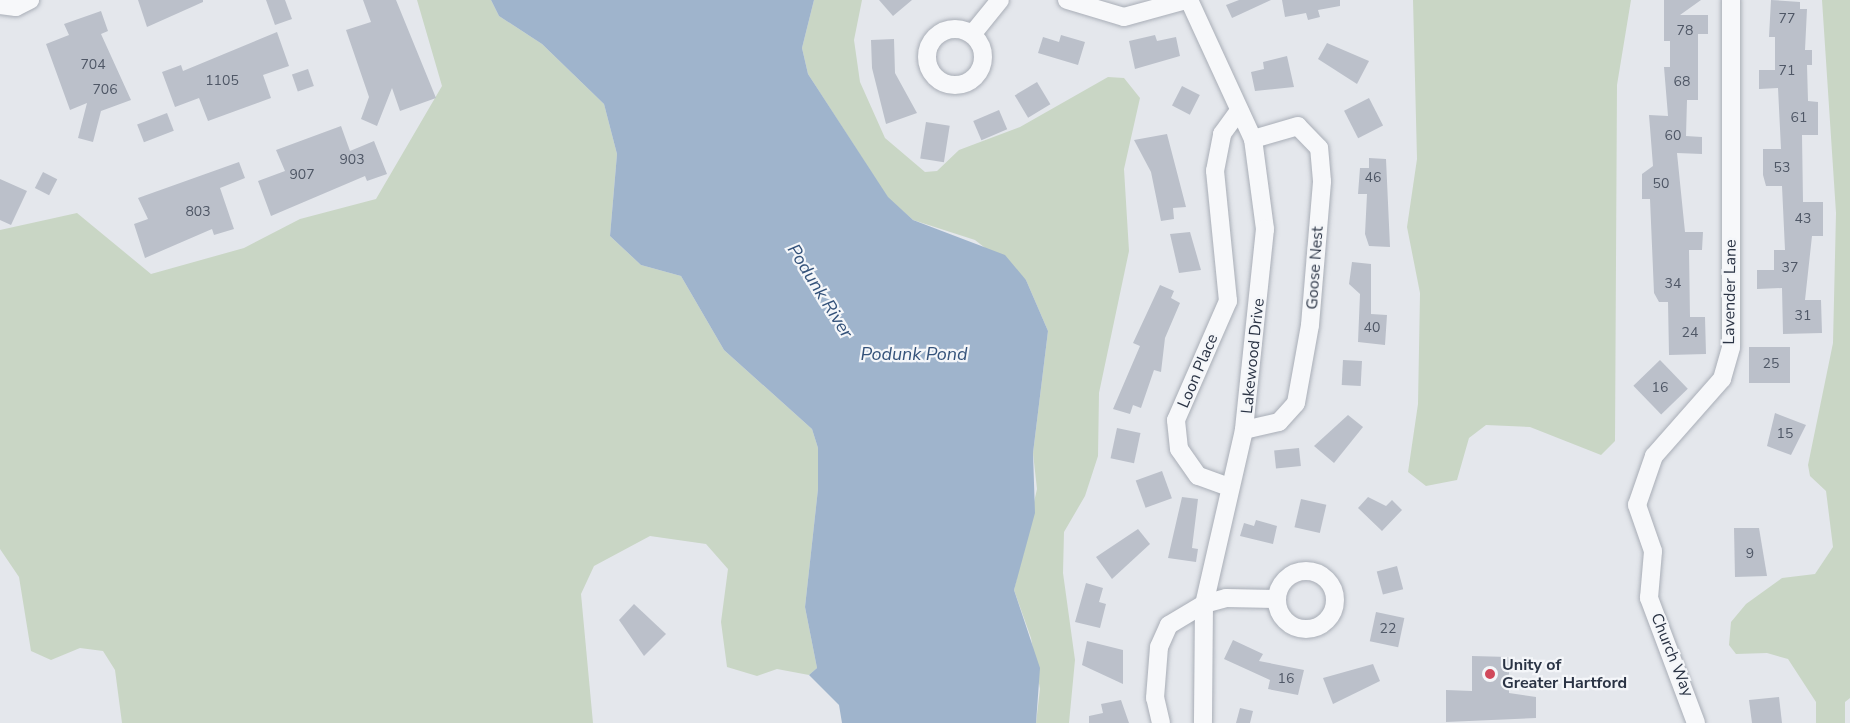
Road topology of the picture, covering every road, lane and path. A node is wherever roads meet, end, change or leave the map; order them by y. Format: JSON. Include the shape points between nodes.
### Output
{"nodes":[{"id":1,"x":30,"y":0,"type":"edge"},
{"id":2,"x":1000,"y":0,"type":"edge"},
{"id":3,"x":1067,"y":0,"type":"edge"},
{"id":4,"x":1188,"y":0,"type":"edge"},
{"id":5,"x":1731,"y":0,"type":"edge"},
{"id":6,"x":0,"y":5,"type":"edge"},
{"id":7,"x":974,"y":32,"type":"dead end"},
{"id":8,"x":1239,"y":111,"type":"junction"},
{"id":9,"x":1253,"y":139,"type":"junction"},
{"id":10,"x":1228,"y":301,"type":"junction"},
{"id":11,"x":1259,"y":302,"type":"junction"},
{"id":12,"x":1244,"y":430,"type":"junction"},
{"id":13,"x":1229,"y":487,"type":"junction"},
{"id":14,"x":1653,"y":551,"type":"joint"},
{"id":15,"x":1275,"y":599,"type":"dead end"},
{"id":16,"x":1204,"y":604,"type":"junction"},
{"id":17,"x":1161,"y":723,"type":"edge"},
{"id":18,"x":1203,"y":723,"type":"edge"},
{"id":19,"x":1696,"y":723,"type":"edge"}],
"edges":[{"from":1,"to":6,"type":"street","via":[[16,7]]},
{"from":2,"to":7,"type":"street"},
{"from":3,"to":4,"type":"street","name":"Lakewood Drive","via":[[1124,17]]},
{"from":4,"to":8,"type":"street","name":"Lakewood Drive"},
{"from":5,"to":14,"type":"street","name":"Lavender Lane","via":[[1731,347],[1722,379],[1654,456],[1641,486],[1638,518]]},
{"from":8,"to":9,"type":"street","name":"Lakewood Drive"},
{"from":8,"to":10,"type":"street","name":"Loon Place","via":[[1222,134],[1215,171]]},
{"from":9,"to":11,"type":"street","name":"Lakewood Drive","via":[[1265,230]]},
{"from":9,"to":12,"type":"street","name":"Goose Nest","via":[[1298,126],[1319,148],[1322,181],[1310,326],[1296,403],[1279,422]]},
{"from":10,"to":11,"type":"street"},
{"from":10,"to":13,"type":"street","name":"Loon Place","via":[[1176,420],[1179,449],[1198,476]]},
{"from":11,"to":12,"type":"street","name":"Lakewood Drive"},
{"from":12,"to":13,"type":"street","name":"Lakewood Drive"},
{"from":13,"to":16,"type":"street","name":"Lakewood Drive"},
{"from":14,"to":19,"type":"street","name":"Church Way","via":[[1649,598]]},
{"from":15,"to":16,"type":"street"},
{"from":16,"to":17,"type":"street","via":[[1169,625],[1159,647],[1155,698]]},
{"from":16,"to":18,"type":"street","name":"Lakewood Drive"}]}
